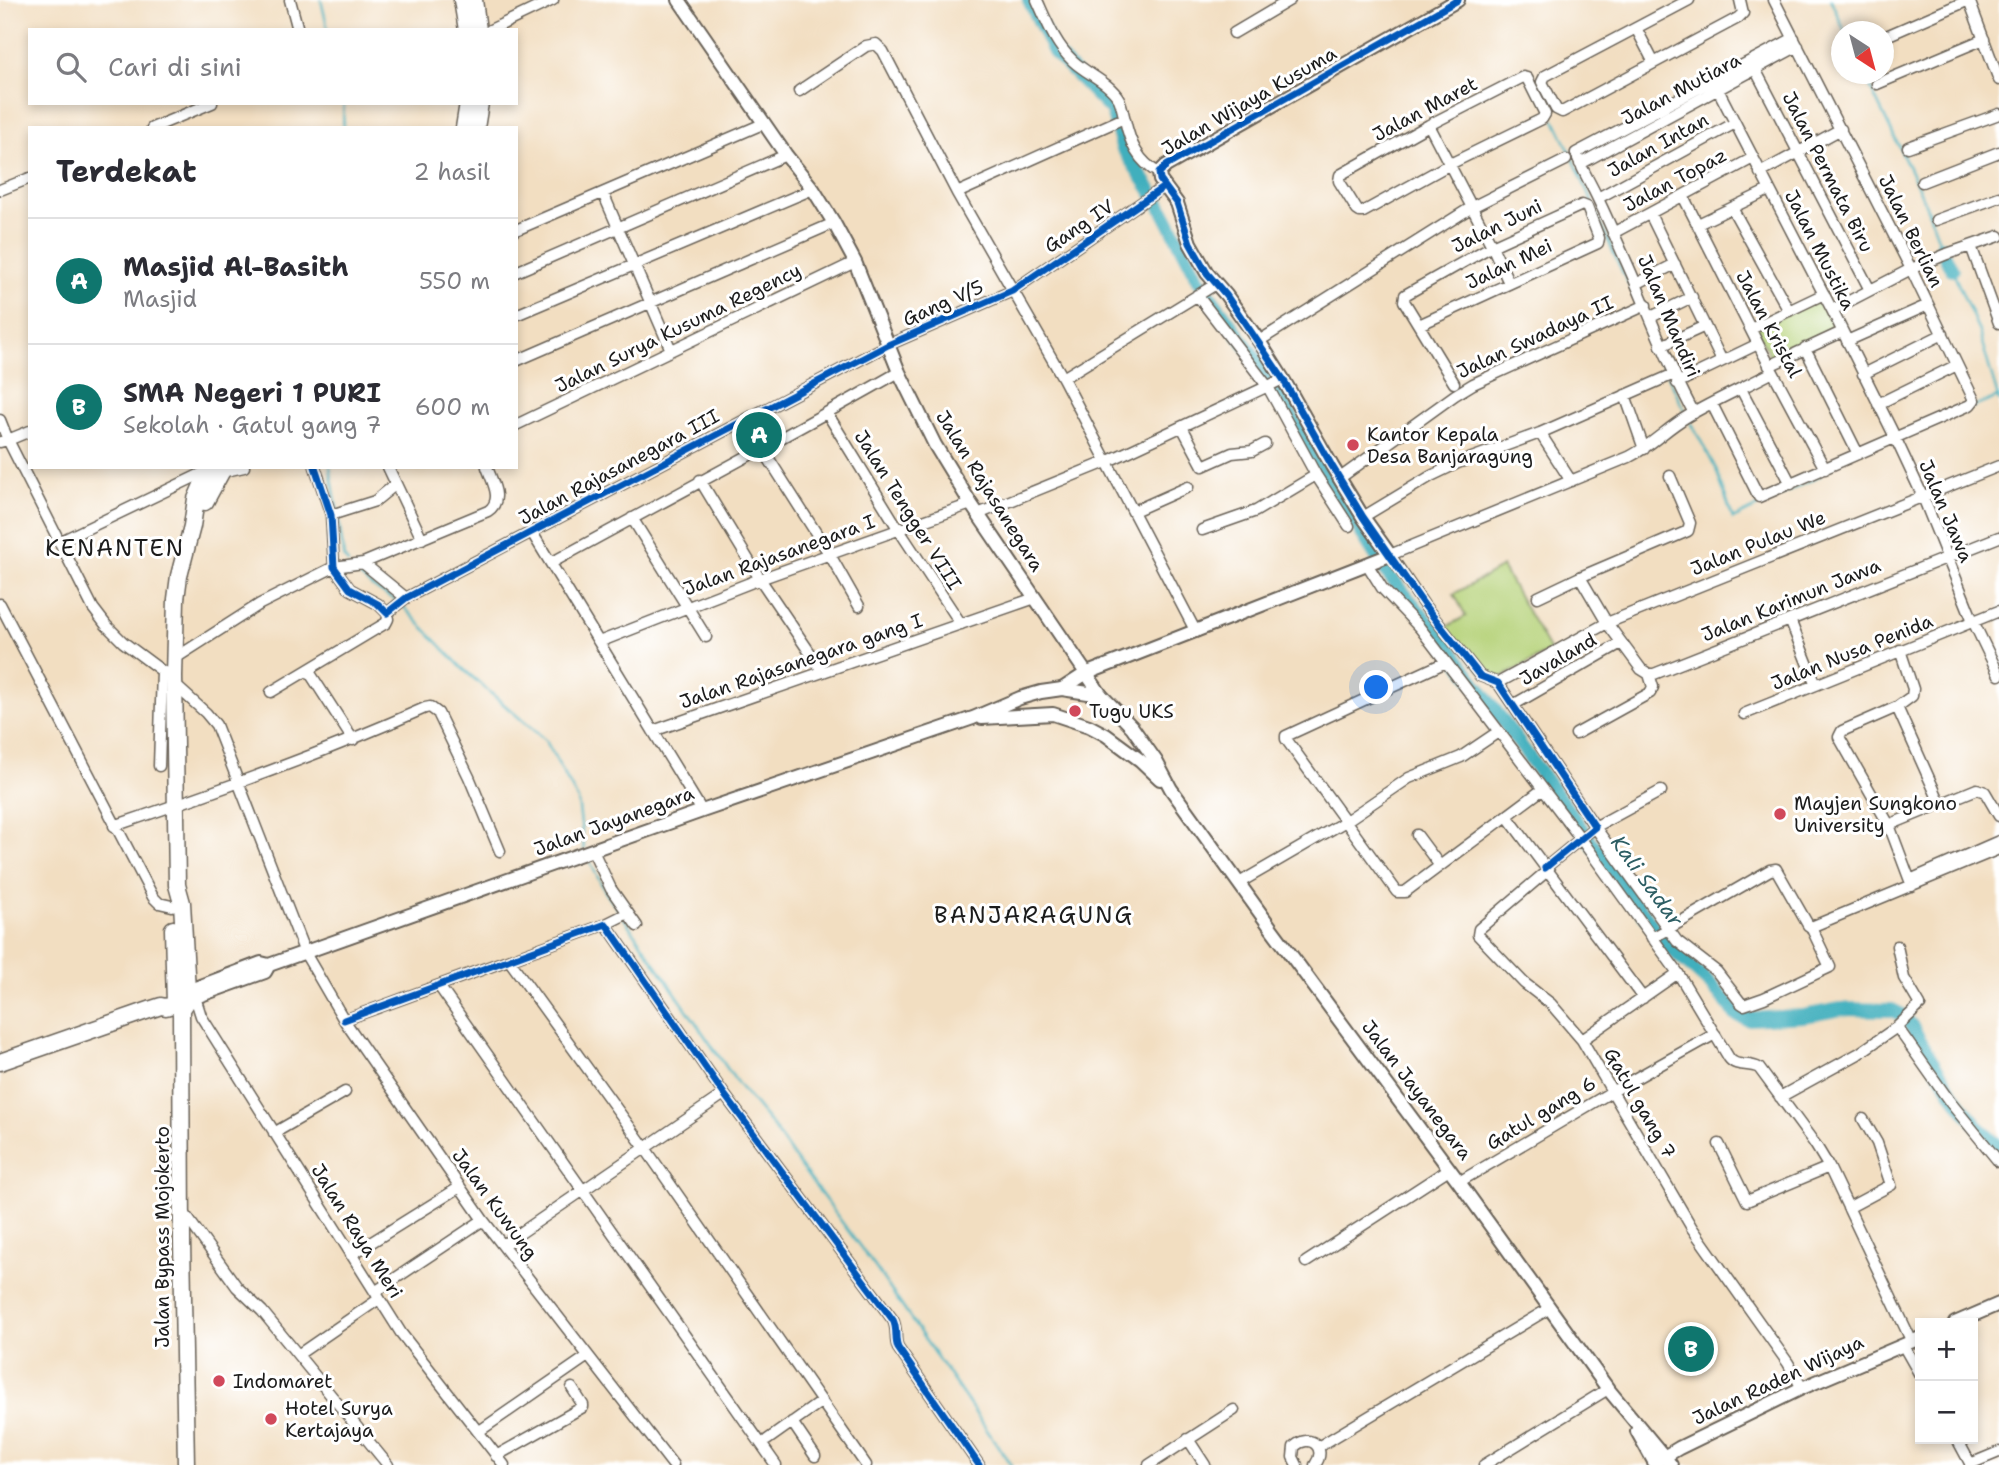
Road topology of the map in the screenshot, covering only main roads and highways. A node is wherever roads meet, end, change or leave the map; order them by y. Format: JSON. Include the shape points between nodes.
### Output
{"nodes":[{"id":1,"x":462,"y":0,"type":"edge"},
{"id":2,"x":474,"y":0,"type":"edge"},
{"id":3,"x":1458,"y":0,"type":"edge"},
{"id":4,"x":681,"y":1,"type":"edge"},
{"id":5,"x":467,"y":28,"type":"edge"},
{"id":6,"x":478,"y":28,"type":"edge"},
{"id":7,"x":468,"y":105,"type":"edge"},
{"id":8,"x":480,"y":105,"type":"edge"},
{"id":9,"x":464,"y":126,"type":"edge"},
{"id":10,"x":476,"y":126,"type":"edge"},
{"id":11,"x":216,"y":469,"type":"edge"},
{"id":12,"x":1085,"y":674,"type":"junction"},
{"id":13,"x":1062,"y":689,"type":"junction"},
{"id":14,"x":1041,"y":692,"type":"junction"},
{"id":15,"x":1101,"y":695,"type":"junction"},
{"id":16,"x":1041,"y":714,"type":"junction"},
{"id":17,"x":1122,"y":716,"type":"junction"},
{"id":18,"x":973,"y":718,"type":"junction"},
{"id":19,"x":1106,"y":735,"type":"junction"},
{"id":20,"x":1171,"y":789,"type":"junction"},
{"id":21,"x":177,"y":885,"type":"junction"},
{"id":22,"x":179,"y":1002,"type":"junction"},
{"id":23,"x":0,"y":1062,"type":"edge"},
{"id":24,"x":1999,"y":1304,"type":"edge"},
{"id":25,"x":1967,"y":1318,"type":"edge"},
{"id":26,"x":1912,"y":1342,"type":"edge"},
{"id":27,"x":1659,"y":1463,"type":"edge"},
{"id":28,"x":186,"y":1465,"type":"edge"}],
"edges":[{"from":1,"to":5,"type":"highway"},
{"from":2,"to":6,"type":"highway"},
{"from":3,"to":12,"type":"main road","name":"Jalan Wijaya Kusuma","via":[[1159,173],[1158,192],[1177,203],[1206,290],[1226,295],[1259,341],[1275,384],[1340,478],[1380,559]]},
{"from":4,"to":12,"type":"main road","name":"Jalan Rajasanegara","via":[[834,223],[930,436]]},
{"from":7,"to":9,"type":"highway"},
{"from":8,"to":10,"type":"highway"},
{"from":11,"to":21,"type":"highway","name":"Jalan Bypass Mojokerto","via":[[192,526],[179,576],[170,677]]},
{"from":12,"to":13,"type":"main road"},
{"from":12,"to":15,"type":"main road","name":"Jalan Rajasanegara"},
{"from":13,"to":14,"type":"main road","name":"Jalan Jayanegara"},
{"from":13,"to":15,"type":"main road","name":"Jalan Jayanegara"},
{"from":14,"to":16,"type":"main road","via":[[1037,709]]},
{"from":14,"to":18,"type":"main road","name":"Jalan Jayanegara"},
{"from":15,"to":17,"type":"main road","name":"Jalan Jayanegara"},
{"from":16,"to":18,"type":"main road","name":"Jalan Jayanegara"},
{"from":16,"to":19,"type":"main road","name":"Jalan Jayanegara","via":[[1053,713]]},
{"from":17,"to":19,"type":"main road","via":[[1119,729]]},
{"from":17,"to":20,"type":"main road","name":"Jalan Jayanegara"},
{"from":18,"to":22,"type":"main road","name":"Jalan Jayanegara","via":[[304,953],[269,965],[261,963]]},
{"from":19,"to":20,"type":"main road","name":"Jalan Jayanegara"},
{"from":20,"to":27,"type":"main road","name":"Jalan Jayanegara","via":[[1629,1415]]},
{"from":21,"to":22,"type":"highway","name":"Jalan Bypass Mojokerto","via":[[182,904]]},
{"from":21,"to":22,"type":"highway","name":"Jalan Bypass Mojokerto","via":[[172,906]]},
{"from":22,"to":23,"type":"highway"},
{"from":22,"to":28,"type":"highway","name":"Jalan Bypass Mojokerto"},
{"from":24,"to":25,"type":"main road"},
{"from":26,"to":27,"type":"main road","name":"Jalan Raden Wijaya","via":[[1802,1388]]}]}
